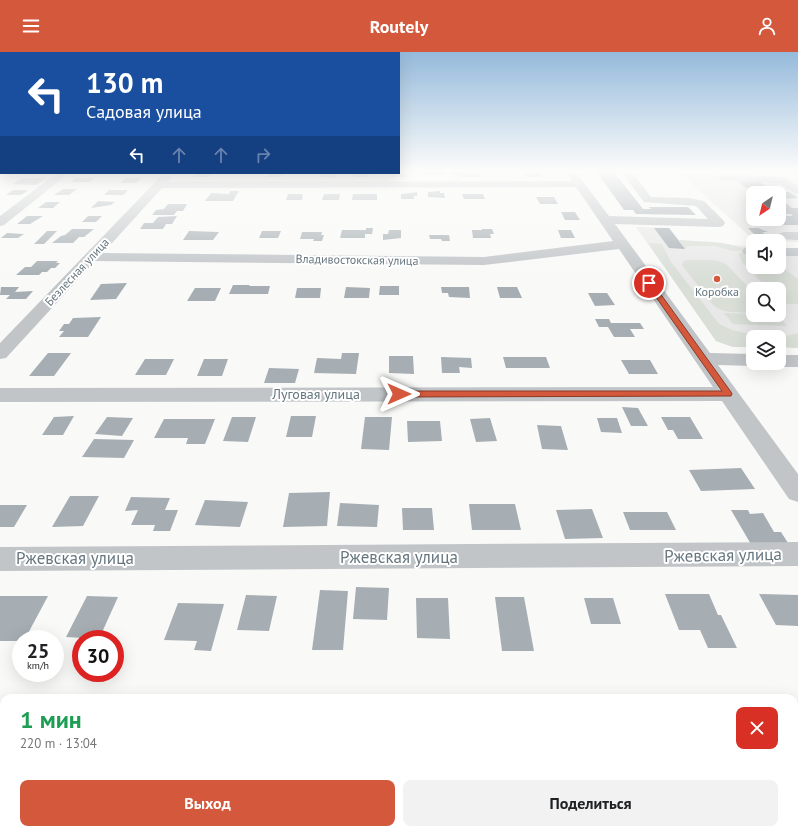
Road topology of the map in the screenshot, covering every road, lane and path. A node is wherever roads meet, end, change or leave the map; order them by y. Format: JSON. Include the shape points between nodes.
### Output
{"nodes":[{"id":1,"x":19,"y":207,"type":"edge"},
{"id":2,"x":138,"y":207,"type":"edge"},
{"id":3,"x":595,"y":207,"type":"edge"},
{"id":4,"x":703,"y":207,"type":"edge"},
{"id":5,"x":604,"y":220,"type":"junction"},
{"id":6,"x":0,"y":222,"type":"edge"},
{"id":7,"x":622,"y":245,"type":"junction"},
{"id":8,"x":786,"y":252,"type":"edge"},
{"id":9,"x":798,"y":252,"type":"edge"},
{"id":10,"x":91,"y":257,"type":"junction"},
{"id":11,"x":786,"y":262,"type":"edge"},
{"id":12,"x":798,"y":262,"type":"edge"},
{"id":13,"x":0,"y":354,"type":"edge"},
{"id":14,"x":704,"y":359,"type":"junction"},
{"id":15,"x":746,"y":360,"type":"edge"},
{"id":16,"x":786,"y":361,"type":"edge"},
{"id":17,"x":798,"y":361,"type":"edge"},
{"id":18,"x":728,"y":394,"type":"junction"},
{"id":19,"x":0,"y":395,"type":"edge"},
{"id":20,"x":798,"y":492,"type":"edge"},
{"id":21,"x":798,"y":554,"type":"edge"},
{"id":22,"x":0,"y":559,"type":"edge"}],
"edges":[{"from":1,"to":6,"type":"street"},
{"from":2,"to":10,"type":"street","name":"Безлесная улица"},
{"from":3,"to":5,"type":"street"},
{"from":4,"to":5,"type":"street","via":[[719,223]]},
{"from":5,"to":7,"type":"street"},
{"from":7,"to":10,"type":"street","name":"Владивостокская улица","via":[[484,261]]},
{"from":7,"to":14,"type":"street"},
{"from":8,"to":9,"type":"street"},
{"from":10,"to":13,"type":"street","name":"Безлесная улица"},
{"from":11,"to":12,"type":"street"},
{"from":14,"to":15,"type":"street"},
{"from":14,"to":18,"type":"street"},
{"from":16,"to":17,"type":"street"},
{"from":18,"to":19,"type":"street","name":"Луговая улица"},
{"from":18,"to":20,"type":"street"},
{"from":21,"to":22,"type":"street","name":"Ржевская улица"}]}
